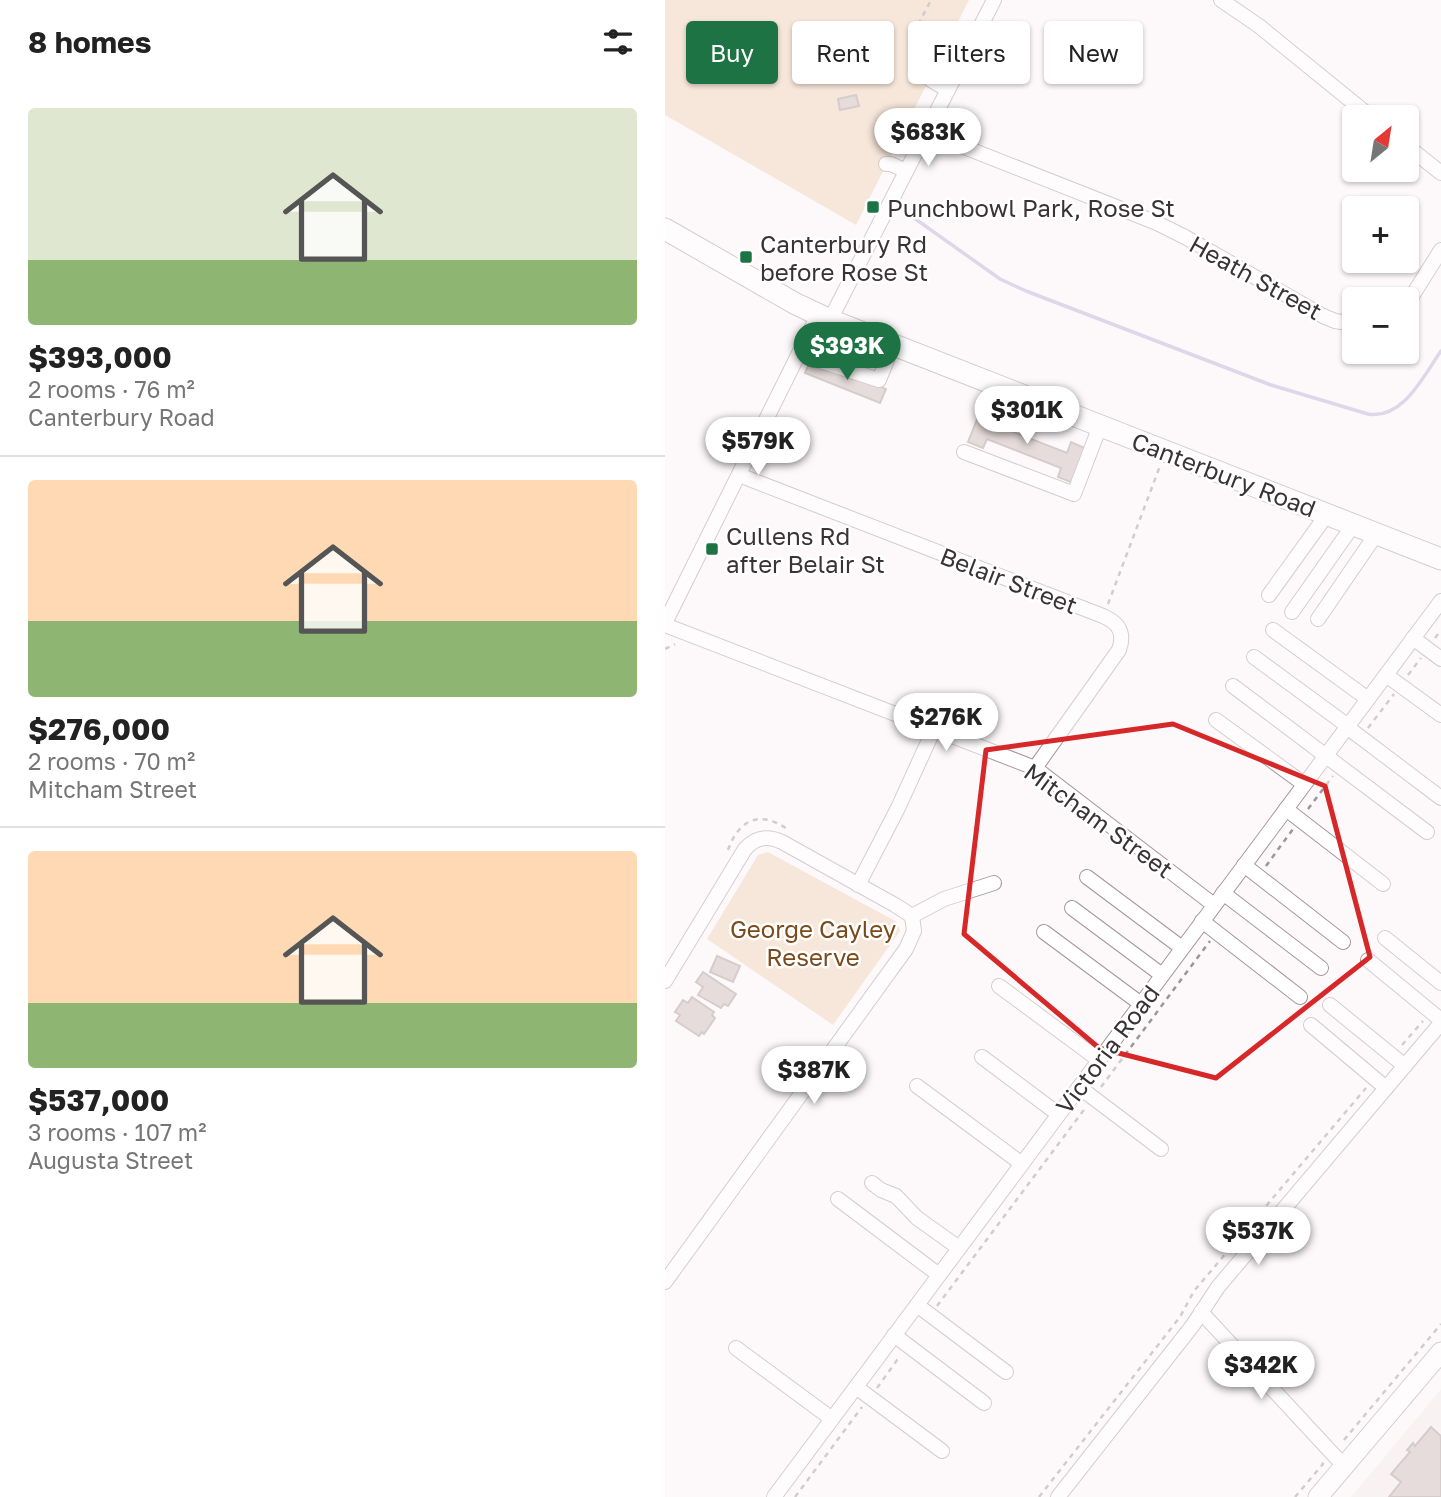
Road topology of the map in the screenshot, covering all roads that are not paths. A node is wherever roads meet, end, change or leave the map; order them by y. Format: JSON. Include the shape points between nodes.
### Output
{"nodes":[{"id":1,"x":994,"y":0,"type":"edge"},
{"id":2,"x":1221,"y":0,"type":"edge"},
{"id":3,"x":937,"y":84,"type":"edge"},
{"id":4,"x":948,"y":90,"type":"junction"},
{"id":5,"x":1356,"y":105,"type":"edge"},
{"id":6,"x":926,"y":132,"type":"junction"},
{"id":7,"x":1419,"y":156,"type":"edge"},
{"id":8,"x":886,"y":164,"type":"dead end"},
{"id":9,"x":907,"y":171,"type":"junction"},
{"id":10,"x":1441,"y":173,"type":"edge"},
{"id":11,"x":665,"y":229,"type":"edge"},
{"id":12,"x":1441,"y":250,"type":"edge"},
{"id":13,"x":1418,"y":287,"type":"edge"},
{"id":14,"x":824,"y":317,"type":"junction"},
{"id":15,"x":1342,"y":322,"type":"edge"},
{"id":16,"x":893,"y":345,"type":"junction"},
{"id":17,"x":799,"y":354,"type":"junction"},
{"id":18,"x":1100,"y":426,"type":"junction"},
{"id":19,"x":964,"y":452,"type":"dead end"},
{"id":20,"x":739,"y":475,"type":"junction"},
{"id":21,"x":1328,"y":513,"type":"junction"},
{"id":22,"x":1354,"y":524,"type":"junction"},
{"id":23,"x":1377,"y":533,"type":"junction"},
{"id":24,"x":1441,"y":558,"type":"edge"},
{"id":25,"x":1269,"y":595,"type":"dead end"},
{"id":26,"x":1441,"y":601,"type":"edge"},
{"id":27,"x":1292,"y":612,"type":"dead end"},
{"id":28,"x":1318,"y":619,"type":"dead end"},
{"id":29,"x":665,"y":624,"type":"edge"},
{"id":30,"x":1273,"y":630,"type":"dead end"},
{"id":31,"x":1413,"y":638,"type":"junction"},
{"id":32,"x":1254,"y":657,"type":"dead end"},
{"id":33,"x":1441,"y":659,"type":"edge"},
{"id":34,"x":1386,"y":675,"type":"junction"},
{"id":35,"x":1233,"y":686,"type":"dead end"},
{"id":36,"x":1368,"y":699,"type":"junction"},
{"id":37,"x":1441,"y":715,"type":"edge"},
{"id":38,"x":1216,"y":720,"type":"dead end"},
{"id":39,"x":1347,"y":727,"type":"junction"},
{"id":40,"x":934,"y":729,"type":"junction"},
{"id":41,"x":1326,"y":755,"type":"junction"},
{"id":42,"x":1035,"y":768,"type":"junction"},
{"id":43,"x":1304,"y":784,"type":"junction"},
{"id":44,"x":1441,"y":798,"type":"edge"},
{"id":45,"x":1286,"y":809,"type":"junction"},
{"id":46,"x":1427,"y":832,"type":"dead end"},
{"id":47,"x":1246,"y":862,"type":"junction"},
{"id":48,"x":1087,"y":877,"type":"dead end"},
{"id":49,"x":994,"y":883,"type":"dead end"},
{"id":50,"x":1384,"y":884,"type":"dead end"},
{"id":51,"x":858,"y":885,"type":"junction"},
{"id":52,"x":1219,"y":899,"type":"junction"},
{"id":53,"x":1072,"y":908,"type":"dead end"},
{"id":54,"x":912,"y":916,"type":"junction"},
{"id":55,"x":1202,"y":921,"type":"junction"},
{"id":56,"x":1044,"y":932,"type":"dead end"},
{"id":57,"x":1385,"y":938,"type":"dead end"},
{"id":58,"x":1182,"y":948,"type":"junction"},
{"id":59,"x":1369,"y":960,"type":"dead end"},
{"id":60,"x":1321,"y":968,"type":"dead end"},
{"id":61,"x":1162,"y":975,"type":"junction"},
{"id":62,"x":665,"y":981,"type":"edge"},
{"id":63,"x":1441,"y":983,"type":"edge"},
{"id":64,"x":999,"y":986,"type":"dead end"},
{"id":65,"x":1300,"y":997,"type":"dead end"},
{"id":66,"x":1141,"y":1004,"type":"junction"},
{"id":67,"x":1330,"y":1005,"type":"dead end"},
{"id":68,"x":1441,"y":1022,"type":"edge"},
{"id":69,"x":1311,"y":1025,"type":"dead end"},
{"id":70,"x":982,"y":1057,"type":"dead end"},
{"id":71,"x":1099,"y":1060,"type":"junction"},
{"id":72,"x":1405,"y":1066,"type":"junction"},
{"id":73,"x":917,"y":1086,"type":"dead end"},
{"id":74,"x":1079,"y":1087,"type":"junction"},
{"id":75,"x":1386,"y":1088,"type":"junction"},
{"id":76,"x":923,"y":1101,"type":"dead end"},
{"id":77,"x":1058,"y":1114,"type":"junction"},
{"id":78,"x":1161,"y":1149,"type":"dead end"},
{"id":79,"x":1019,"y":1167,"type":"junction"},
{"id":80,"x":872,"y":1183,"type":"dead end"},
{"id":81,"x":838,"y":1199,"type":"dead end"},
{"id":82,"x":959,"y":1248,"type":"junction"},
{"id":83,"x":939,"y":1275,"type":"junction"},
{"id":84,"x":665,"y":1282,"type":"edge"},
{"id":85,"x":917,"y":1305,"type":"junction"},
{"id":86,"x":1201,"y":1312,"type":"junction"},
{"id":87,"x":894,"y":1335,"type":"junction"},
{"id":88,"x":736,"y":1348,"type":"dead end"},
{"id":89,"x":1441,"y":1352,"type":"edge"},
{"id":90,"x":1006,"y":1372,"type":"dead end"},
{"id":91,"x":856,"y":1387,"type":"junction"},
{"id":92,"x":806,"y":1389,"type":"dead end"},
{"id":93,"x":984,"y":1403,"type":"dead end"},
{"id":94,"x":835,"y":1415,"type":"junction"},
{"id":95,"x":942,"y":1451,"type":"dead end"},
{"id":96,"x":1344,"y":1466,"type":"junction"},
{"id":97,"x":774,"y":1497,"type":"edge"},
{"id":98,"x":1058,"y":1497,"type":"edge"},
{"id":99,"x":1318,"y":1497,"type":"edge"}],
"edges":[{"from":1,"to":4,"type":"street"},
{"from":2,"to":5,"type":"street"},
{"from":3,"to":4,"type":"street"},
{"from":4,"to":6,"type":"street"},
{"from":6,"to":9,"type":"street"},
{"from":6,"to":15,"type":"street","name":"Heath Street","via":[[1157,223],[1323,316]]},
{"from":7,"to":10,"type":"street"},
{"from":8,"to":9,"type":"street"},
{"from":9,"to":14,"type":"street"},
{"from":11,"to":14,"type":"highway","name":"Canterbury Road"},
{"from":12,"to":13,"type":"street"},
{"from":14,"to":16,"type":"highway","name":"Canterbury Road"},
{"from":14,"to":17,"type":"street"},
{"from":16,"to":17,"type":"street","via":[[879,380]]},
{"from":16,"to":18,"type":"highway","name":"Canterbury Road"},
{"from":17,"to":20,"type":"street"},
{"from":18,"to":19,"type":"street","via":[[1074,495]]},
{"from":18,"to":21,"type":"highway","name":"Canterbury Road"},
{"from":20,"to":29,"type":"street"},
{"from":20,"to":42,"type":"street","name":"Belair Street","via":[[1103,617],[1118,627],[1122,634],[1119,650]]},
{"from":21,"to":22,"type":"highway","name":"Canterbury Road"},
{"from":21,"to":25,"type":"street"},
{"from":22,"to":23,"type":"highway","name":"Canterbury Road"},
{"from":22,"to":27,"type":"street"},
{"from":23,"to":24,"type":"highway","name":"Canterbury Road"},
{"from":23,"to":28,"type":"street"},
{"from":26,"to":31,"type":"street","name":"Victoria Road"},
{"from":29,"to":40,"type":"street","name":"Mitcham Street"},
{"from":30,"to":36,"type":"street"},
{"from":31,"to":33,"type":"street"},
{"from":31,"to":34,"type":"street","name":"Victoria Road"},
{"from":32,"to":39,"type":"street"},
{"from":34,"to":36,"type":"street","name":"Victoria Road"},
{"from":34,"to":37,"type":"street"},
{"from":35,"to":41,"type":"street"},
{"from":36,"to":39,"type":"street","name":"Victoria Road"},
{"from":38,"to":43,"type":"street"},
{"from":39,"to":41,"type":"street","name":"Victoria Road"},
{"from":39,"to":44,"type":"street"},
{"from":40,"to":42,"type":"street","name":"Mitcham Street"},
{"from":40,"to":51,"type":"street"},
{"from":41,"to":43,"type":"street","name":"Victoria Road"},
{"from":41,"to":46,"type":"street"},
{"from":42,"to":52,"type":"street","name":"Mitcham Street"},
{"from":43,"to":45,"type":"street","name":"Victoria Road"},
{"from":45,"to":47,"type":"street","name":"Victoria Road"},
{"from":45,"to":50,"type":"street"},
{"from":47,"to":47,"type":"street","via":[[1342,936],[1263,870]]},
{"from":47,"to":52,"type":"street","name":"Victoria Road"},
{"from":48,"to":58,"type":"street"},
{"from":49,"to":54,"type":"street","via":[[944,899]]},
{"from":51,"to":54,"type":"street"},
{"from":51,"to":62,"type":"street","via":[[773,838],[756,839],[745,849]]},
{"from":52,"to":55,"type":"street","name":"Victoria Road"},
{"from":52,"to":60,"type":"street","name":"Mitcham Street"},
{"from":53,"to":61,"type":"street"},
{"from":54,"to":84,"type":"street","via":[[914,932],[906,949]]},
{"from":55,"to":58,"type":"street","name":"Victoria Road"},
{"from":55,"to":65,"type":"street"},
{"from":56,"to":66,"type":"street"},
{"from":57,"to":63,"type":"street"},
{"from":58,"to":61,"type":"street","name":"Victoria Road"},
{"from":59,"to":68,"type":"street"},
{"from":61,"to":66,"type":"street","name":"Victoria Road"},
{"from":64,"to":71,"type":"street"},
{"from":66,"to":71,"type":"street","name":"Victoria Road"},
{"from":67,"to":72,"type":"street"},
{"from":68,"to":72,"type":"street"},
{"from":69,"to":75,"type":"street"},
{"from":70,"to":77,"type":"street"},
{"from":71,"to":74,"type":"street","name":"Victoria Road"},
{"from":72,"to":75,"type":"street"},
{"from":73,"to":79,"type":"street"},
{"from":74,"to":77,"type":"street","name":"Victoria Road"},
{"from":74,"to":78,"type":"street"},
{"from":75,"to":86,"type":"street"},
{"from":76,"to":79,"type":"street"},
{"from":77,"to":79,"type":"street","name":"Victoria Road"},
{"from":79,"to":82,"type":"street","name":"Victoria Road"},
{"from":80,"to":82,"type":"street"},
{"from":81,"to":83,"type":"street"},
{"from":82,"to":83,"type":"street","name":"Victoria Road"},
{"from":83,"to":85,"type":"street","name":"Victoria Road"},
{"from":85,"to":87,"type":"street","name":"Victoria Road"},
{"from":85,"to":90,"type":"street"},
{"from":86,"to":96,"type":"street"},
{"from":86,"to":98,"type":"street"},
{"from":87,"to":91,"type":"street","name":"Victoria Road"},
{"from":87,"to":93,"type":"street"},
{"from":88,"to":94,"type":"street"},
{"from":89,"to":96,"type":"main road"},
{"from":91,"to":94,"type":"street","name":"Victoria Road"},
{"from":91,"to":95,"type":"street"},
{"from":92,"to":94,"type":"street"},
{"from":94,"to":97,"type":"street","name":"Victoria Road"},
{"from":96,"to":99,"type":"main road"}]}
